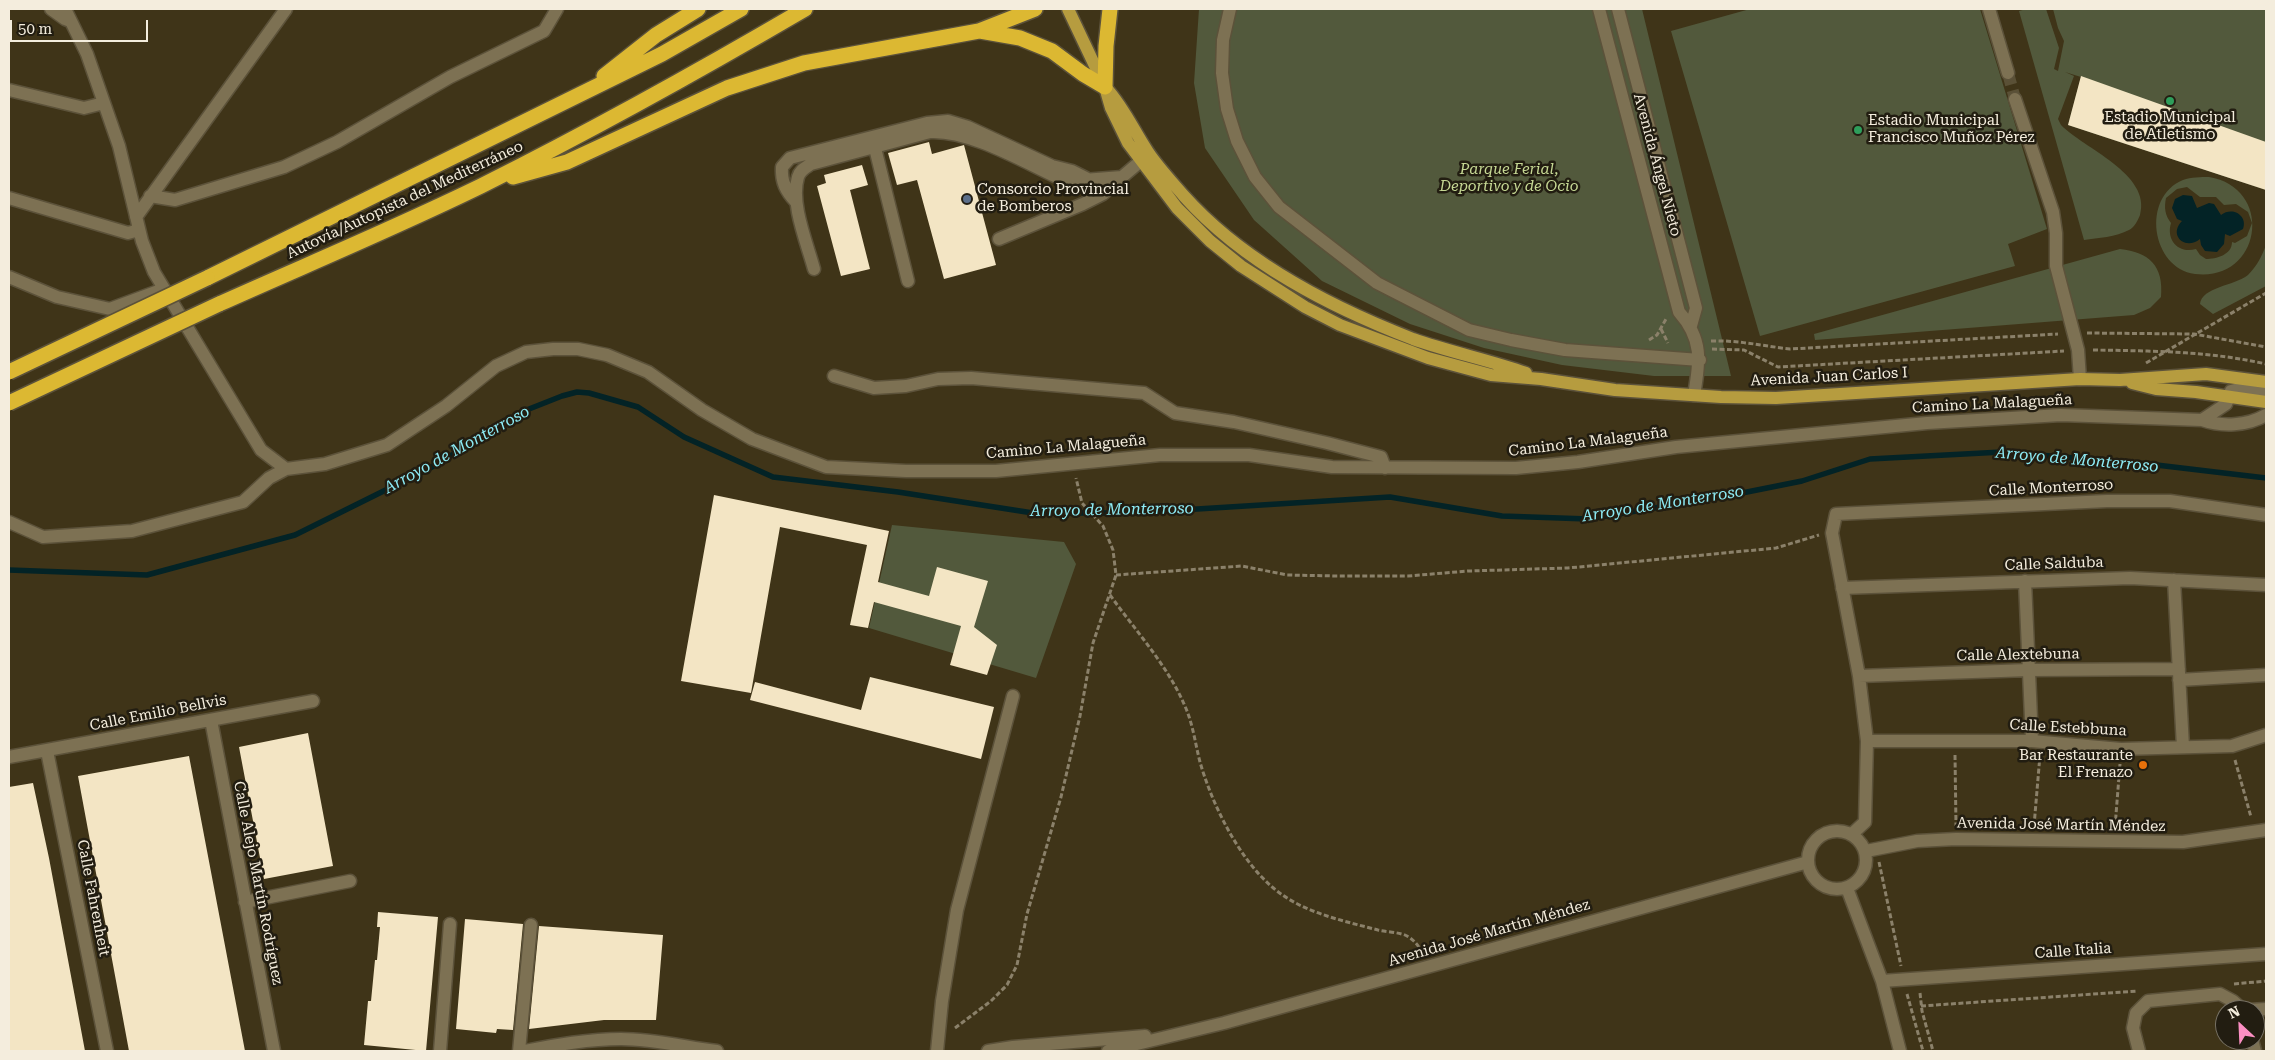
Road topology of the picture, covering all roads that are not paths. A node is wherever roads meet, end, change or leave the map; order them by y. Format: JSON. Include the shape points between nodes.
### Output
{"nodes":[{"id":1,"x":51,"y":9,"type":"edge"},
{"id":2,"x":286,"y":9,"type":"edge"},
{"id":3,"x":557,"y":9,"type":"edge"},
{"id":4,"x":698,"y":9,"type":"edge"},
{"id":5,"x":741,"y":9,"type":"edge"},
{"id":6,"x":805,"y":9,"type":"edge"},
{"id":7,"x":1035,"y":9,"type":"edge"},
{"id":8,"x":1068,"y":9,"type":"edge"},
{"id":9,"x":1110,"y":9,"type":"edge"},
{"id":10,"x":1230,"y":9,"type":"edge"},
{"id":11,"x":1599,"y":9,"type":"edge"},
{"id":12,"x":1618,"y":9,"type":"edge"},
{"id":13,"x":1990,"y":9,"type":"edge"},
{"id":14,"x":68,"y":15,"type":"edge"},
{"id":15,"x":979,"y":31,"type":"junction"},
{"id":16,"x":2008,"y":73,"type":"tunnel mouth"},
{"id":17,"x":1106,"y":87,"type":"junction"},
{"id":18,"x":9,"y":90,"type":"edge"},
{"id":19,"x":578,"y":96,"type":"junction"},
{"id":20,"x":2015,"y":99,"type":"tunnel mouth"},
{"id":21,"x":104,"y":103,"type":"junction"},
{"id":22,"x":873,"y":142,"type":"junction"},
{"id":23,"x":1144,"y":158,"type":"junction"},
{"id":24,"x":1122,"y":178,"type":"junction"},
{"id":25,"x":478,"y":187,"type":"junction"},
{"id":26,"x":150,"y":196,"type":"junction"},
{"id":27,"x":9,"y":198,"type":"edge"},
{"id":28,"x":796,"y":202,"type":"junction"},
{"id":29,"x":136,"y":217,"type":"junction"},
{"id":30,"x":139,"y":230,"type":"junction"},
{"id":31,"x":999,"y":239,"type":"dead end"},
{"id":32,"x":814,"y":269,"type":"dead end"},
{"id":33,"x":9,"y":278,"type":"edge"},
{"id":34,"x":908,"y":281,"type":"dead end"},
{"id":35,"x":164,"y":289,"type":"junction"},
{"id":36,"x":1691,"y":326,"type":"junction"},
{"id":37,"x":1697,"y":350,"type":"junction"},
{"id":38,"x":9,"y":372,"type":"edge"},
{"id":39,"x":834,"y":376,"type":"dead end"},
{"id":40,"x":2080,"y":379,"type":"junction"},
{"id":41,"x":2120,"y":380,"type":"junction"},
{"id":42,"x":2266,"y":382,"type":"edge"},
{"id":43,"x":2266,"y":394,"type":"edge"},
{"id":44,"x":1694,"y":395,"type":"junction"},
{"id":45,"x":2228,"y":397,"type":"junction"},
{"id":46,"x":2266,"y":402,"type":"edge"},
{"id":47,"x":9,"y":403,"type":"edge"},
{"id":48,"x":2266,"y":415,"type":"edge"},
{"id":49,"x":2202,"y":420,"type":"junction"},
{"id":50,"x":286,"y":468,"type":"junction"},
{"id":51,"x":1386,"y":468,"type":"junction"},
{"id":52,"x":2266,"y":515,"type":"edge"},
{"id":53,"x":9,"y":522,"type":"edge"},
{"id":54,"x":2025,"y":580,"type":"junction"},
{"id":55,"x":2174,"y":580,"type":"junction"},
{"id":56,"x":2266,"y":585,"type":"edge"},
{"id":57,"x":1842,"y":588,"type":"junction"},
{"id":58,"x":2029,"y":670,"type":"junction"},
{"id":59,"x":2179,"y":675,"type":"junction"},
{"id":60,"x":2266,"y":675,"type":"edge"},
{"id":61,"x":1859,"y":676,"type":"junction"},
{"id":62,"x":1013,"y":696,"type":"dead end"},
{"id":63,"x":313,"y":701,"type":"dead end"},
{"id":64,"x":211,"y":720,"type":"junction"},
{"id":65,"x":2266,"y":735,"type":"edge"},
{"id":66,"x":1867,"y":741,"type":"junction"},
{"id":67,"x":2036,"y":741,"type":"junction"},
{"id":68,"x":2183,"y":747,"type":"junction"},
{"id":69,"x":48,"y":750,"type":"junction"},
{"id":70,"x":9,"y":757,"type":"edge"},
{"id":71,"x":2263,"y":829,"type":"edge"},
{"id":72,"x":1852,"y":834,"type":"junction"},
{"id":73,"x":1871,"y":850,"type":"junction"},
{"id":74,"x":1808,"y":862,"type":"junction"},
{"id":75,"x":350,"y":881,"type":"dead end"},
{"id":76,"x":1847,"y":888,"type":"junction"},
{"id":77,"x":245,"y":902,"type":"junction"},
{"id":78,"x":450,"y":924,"type":"dead end"},
{"id":79,"x":531,"y":925,"type":"dead end"},
{"id":80,"x":2266,"y":954,"type":"edge"},
{"id":81,"x":1882,"y":981,"type":"junction"},
{"id":82,"x":2231,"y":1000,"type":"edge"},
{"id":83,"x":1177,"y":1033,"type":"junction"},
{"id":84,"x":594,"y":1041,"type":"junction"},
{"id":85,"x":938,"y":1046,"type":"edge"},
{"id":86,"x":700,"y":1050,"type":"edge"},
{"id":87,"x":107,"y":1051,"type":"edge"},
{"id":88,"x":274,"y":1051,"type":"edge"},
{"id":89,"x":440,"y":1051,"type":"edge"},
{"id":90,"x":519,"y":1051,"type":"edge"},
{"id":91,"x":525,"y":1051,"type":"edge"},
{"id":92,"x":572,"y":1051,"type":"edge"},
{"id":93,"x":677,"y":1051,"type":"edge"},
{"id":94,"x":717,"y":1051,"type":"edge"},
{"id":95,"x":988,"y":1051,"type":"edge"},
{"id":96,"x":1108,"y":1051,"type":"edge"},
{"id":97,"x":1900,"y":1051,"type":"edge"},
{"id":98,"x":2139,"y":1051,"type":"edge"}],
"edges":[{"from":1,"to":14,"type":"street","via":[[65,19]]},
{"from":2,"to":26,"type":"street"},
{"from":3,"to":26,"type":"street","via":[[544,31],[450,77],[337,142],[284,167],[175,200]]},
{"from":4,"to":19,"type":"highway","via":[[656,35]]},
{"from":5,"to":19,"type":"highway","name":"Autovía/Autopista del Mediterráneo","via":[[662,54]]},
{"from":6,"to":25,"type":"highway","name":"Autovía/Autopista del Mediterráneo","via":[[699,71]]},
{"from":7,"to":15,"type":"highway"},
{"from":8,"to":17,"type":"main road","name":"Avenida Juan Carlos I"},
{"from":9,"to":17,"type":"highway"},
{"from":10,"to":37,"type":"street","via":[[1223,40],[1222,73],[1237,141],[1255,176],[1279,207],[1377,283],[1469,330],[1511,340],[1565,350]]},
{"from":11,"to":36,"type":"street","name":"Avenida Ángel Nieto","via":[[1679,312]]},
{"from":12,"to":36,"type":"street","name":"Avenida Ángel Nieto","via":[[1696,308]]},
{"from":13,"to":16,"type":"street"},
{"from":14,"to":21,"type":"street","via":[[87,54]]},
{"from":15,"to":17,"type":"highway","via":[[1020,38],[1052,51]]},
{"from":15,"to":25,"type":"highway","via":[[804,62],[727,88],[567,162]]},
{"from":17,"to":23,"type":"main road","name":"Avenida Juan Carlos I","via":[[1119,102]]},
{"from":18,"to":21,"type":"street","via":[[84,108]]},
{"from":19,"to":38,"type":"highway","name":"Autovía/Autopista del Mediterráneo","bridge":true},
{"from":20,"to":40,"type":"street","via":[[2053,212],[2056,266],[2078,350]]},
{"from":21,"to":29,"type":"street","via":[[119,146]]},
{"from":22,"to":24,"type":"street","via":[[927,123],[948,121],[1086,178]]},
{"from":22,"to":28,"type":"street","via":[[802,170]]},
{"from":22,"to":28,"type":"street","via":[[790,158],[782,166],[782,176],[786,191]]},
{"from":22,"to":34,"type":"street"},
{"from":23,"to":24,"type":"street"},
{"from":23,"to":44,"type":"main road","name":"Avenida Juan Carlos I","via":[[1228,238],[1325,301],[1414,339],[1499,363],[1541,379],[1615,390]]},
{"from":24,"to":31,"type":"street","via":[[1103,194],[1083,204]]},
{"from":25,"to":47,"type":"highway","name":"Autovía/Autopista del Mediterráneo","bridge":true},
{"from":26,"to":29,"type":"street"},
{"from":27,"to":30,"type":"street","via":[[128,233]]},
{"from":28,"to":32,"type":"street"},
{"from":29,"to":30,"type":"street"},
{"from":30,"to":35,"type":"street","via":[[154,272]]},
{"from":33,"to":35,"type":"street","via":[[57,297],[110,309]]},
{"from":35,"to":50,"type":"street","via":[[261,450]]},
{"from":36,"to":37,"type":"street","name":"Avenida Ángel Nieto"},
{"from":37,"to":44,"type":"street","name":"Avenida Ángel Nieto"},
{"from":39,"to":51,"type":"street","via":[[874,388],[971,378],[1144,393],[1175,413],[1234,422],[1328,443],[1381,457]]},
{"from":40,"to":41,"type":"main road","name":"Avenida Juan Carlos I"},
{"from":40,"to":44,"type":"main road","name":"Avenida Juan Carlos I","via":[[1776,398]]},
{"from":41,"to":42,"type":"main road","name":"Avenida Juan Carlos I","via":[[2206,374]]},
{"from":41,"to":45,"type":"main road","name":"Avenida Juan Carlos I"},
{"from":43,"to":45,"type":"street","via":[[2241,388],[2231,391]]},
{"from":45,"to":46,"type":"main road","name":"Avenida Juan Carlos I"},
{"from":45,"to":49,"type":"street","via":[[2226,404]]},
{"from":48,"to":49,"type":"street","name":"Camino La Malagueña","via":[[2242,423],[2215,425]]},
{"from":49,"to":51,"type":"street","name":"Camino La Malagueña","via":[[2061,415],[1927,422],[1676,447],[1516,468]]},
{"from":50,"to":51,"type":"street","name":"Camino La Malagueña","via":[[325,464],[386,445],[446,406],[496,366],[526,352],[578,349],[615,358],[648,372],[702,410],[752,439],[826,467],[996,471],[1160,455],[1249,455],[1332,467]]},
{"from":50,"to":53,"type":"street","name":"Camino La Malagueña","via":[[268,478],[243,502],[132,531],[43,537]]},
{"from":52,"to":57,"type":"street","name":"Calle Monterroso","via":[[2170,501],[1836,514],[1832,532]]},
{"from":54,"to":55,"type":"street","name":"Calle Salduba"},
{"from":54,"to":57,"type":"street","name":"Calle Salduba"},
{"from":54,"to":58,"type":"street"},
{"from":55,"to":56,"type":"street","name":"Calle Salduba"},
{"from":55,"to":59,"type":"street"},
{"from":57,"to":61,"type":"street"},
{"from":58,"to":59,"type":"street","name":"Calle Alextebuna"},
{"from":58,"to":61,"type":"street","name":"Calle Alextebuna"},
{"from":58,"to":67,"type":"street"},
{"from":59,"to":60,"type":"street","name":"Calle Alextebuna"},
{"from":59,"to":68,"type":"street"},
{"from":61,"to":66,"type":"street"},
{"from":62,"to":85,"type":"street","via":[[957,910]]},
{"from":63,"to":64,"type":"street","name":"Calle Emilio Bellvis"},
{"from":64,"to":69,"type":"street","name":"Calle Emilio Bellvis"},
{"from":64,"to":77,"type":"street","name":"Calle Alejo Martín Rodríguez"},
{"from":65,"to":68,"type":"street","name":"Calle Estebbuna","via":[[2232,746]]},
{"from":66,"to":67,"type":"street","name":"Calle Estebbuna"},
{"from":66,"to":72,"type":"street","via":[[1865,822]]},
{"from":67,"to":68,"type":"street","name":"Calle Estebbuna","via":[[2121,749]]},
{"from":69,"to":70,"type":"street","name":"Calle Emilio Bellvis"},
{"from":69,"to":87,"type":"street","name":"Calle Fahrenheit"},
{"from":71,"to":73,"type":"street","name":"Avenida José Martín Méndez","via":[[2183,842],[1956,839],[1917,841]]},
{"from":72,"to":73,"type":"street"},
{"from":72,"to":74,"type":"street","via":[[1841,830],[1829,831],[1819,837],[1811,846]]},
{"from":73,"to":76,"type":"street","via":[[1864,873]]},
{"from":74,"to":76,"type":"street","via":[[1815,880],[1825,887]]},
{"from":74,"to":83,"type":"street","name":"Avenida José Martín Méndez","via":[[1224,1023]]},
{"from":75,"to":77,"type":"street"},
{"from":76,"to":81,"type":"street"},
{"from":77,"to":88,"type":"street","name":"Calle Alejo Martín Rodríguez"},
{"from":78,"to":89,"type":"street"},
{"from":79,"to":90,"type":"street"},
{"from":80,"to":81,"type":"street","name":"Calle Italia"},
{"from":81,"to":97,"type":"street"},
{"from":82,"to":98,"type":"street","via":[[2220,994],[2148,1001],[2136,1013],[2133,1028]]},
{"from":83,"to":95,"type":"street","name":"Avenida José Martín Méndez"},
{"from":83,"to":96,"type":"street","name":"Avenida José Martín Méndez"},
{"from":84,"to":86,"type":"street","via":[[650,1041]]},
{"from":84,"to":91,"type":"street"},
{"from":84,"to":92,"type":"street"},
{"from":86,"to":93,"type":"street"},
{"from":86,"to":94,"type":"street"}]}
